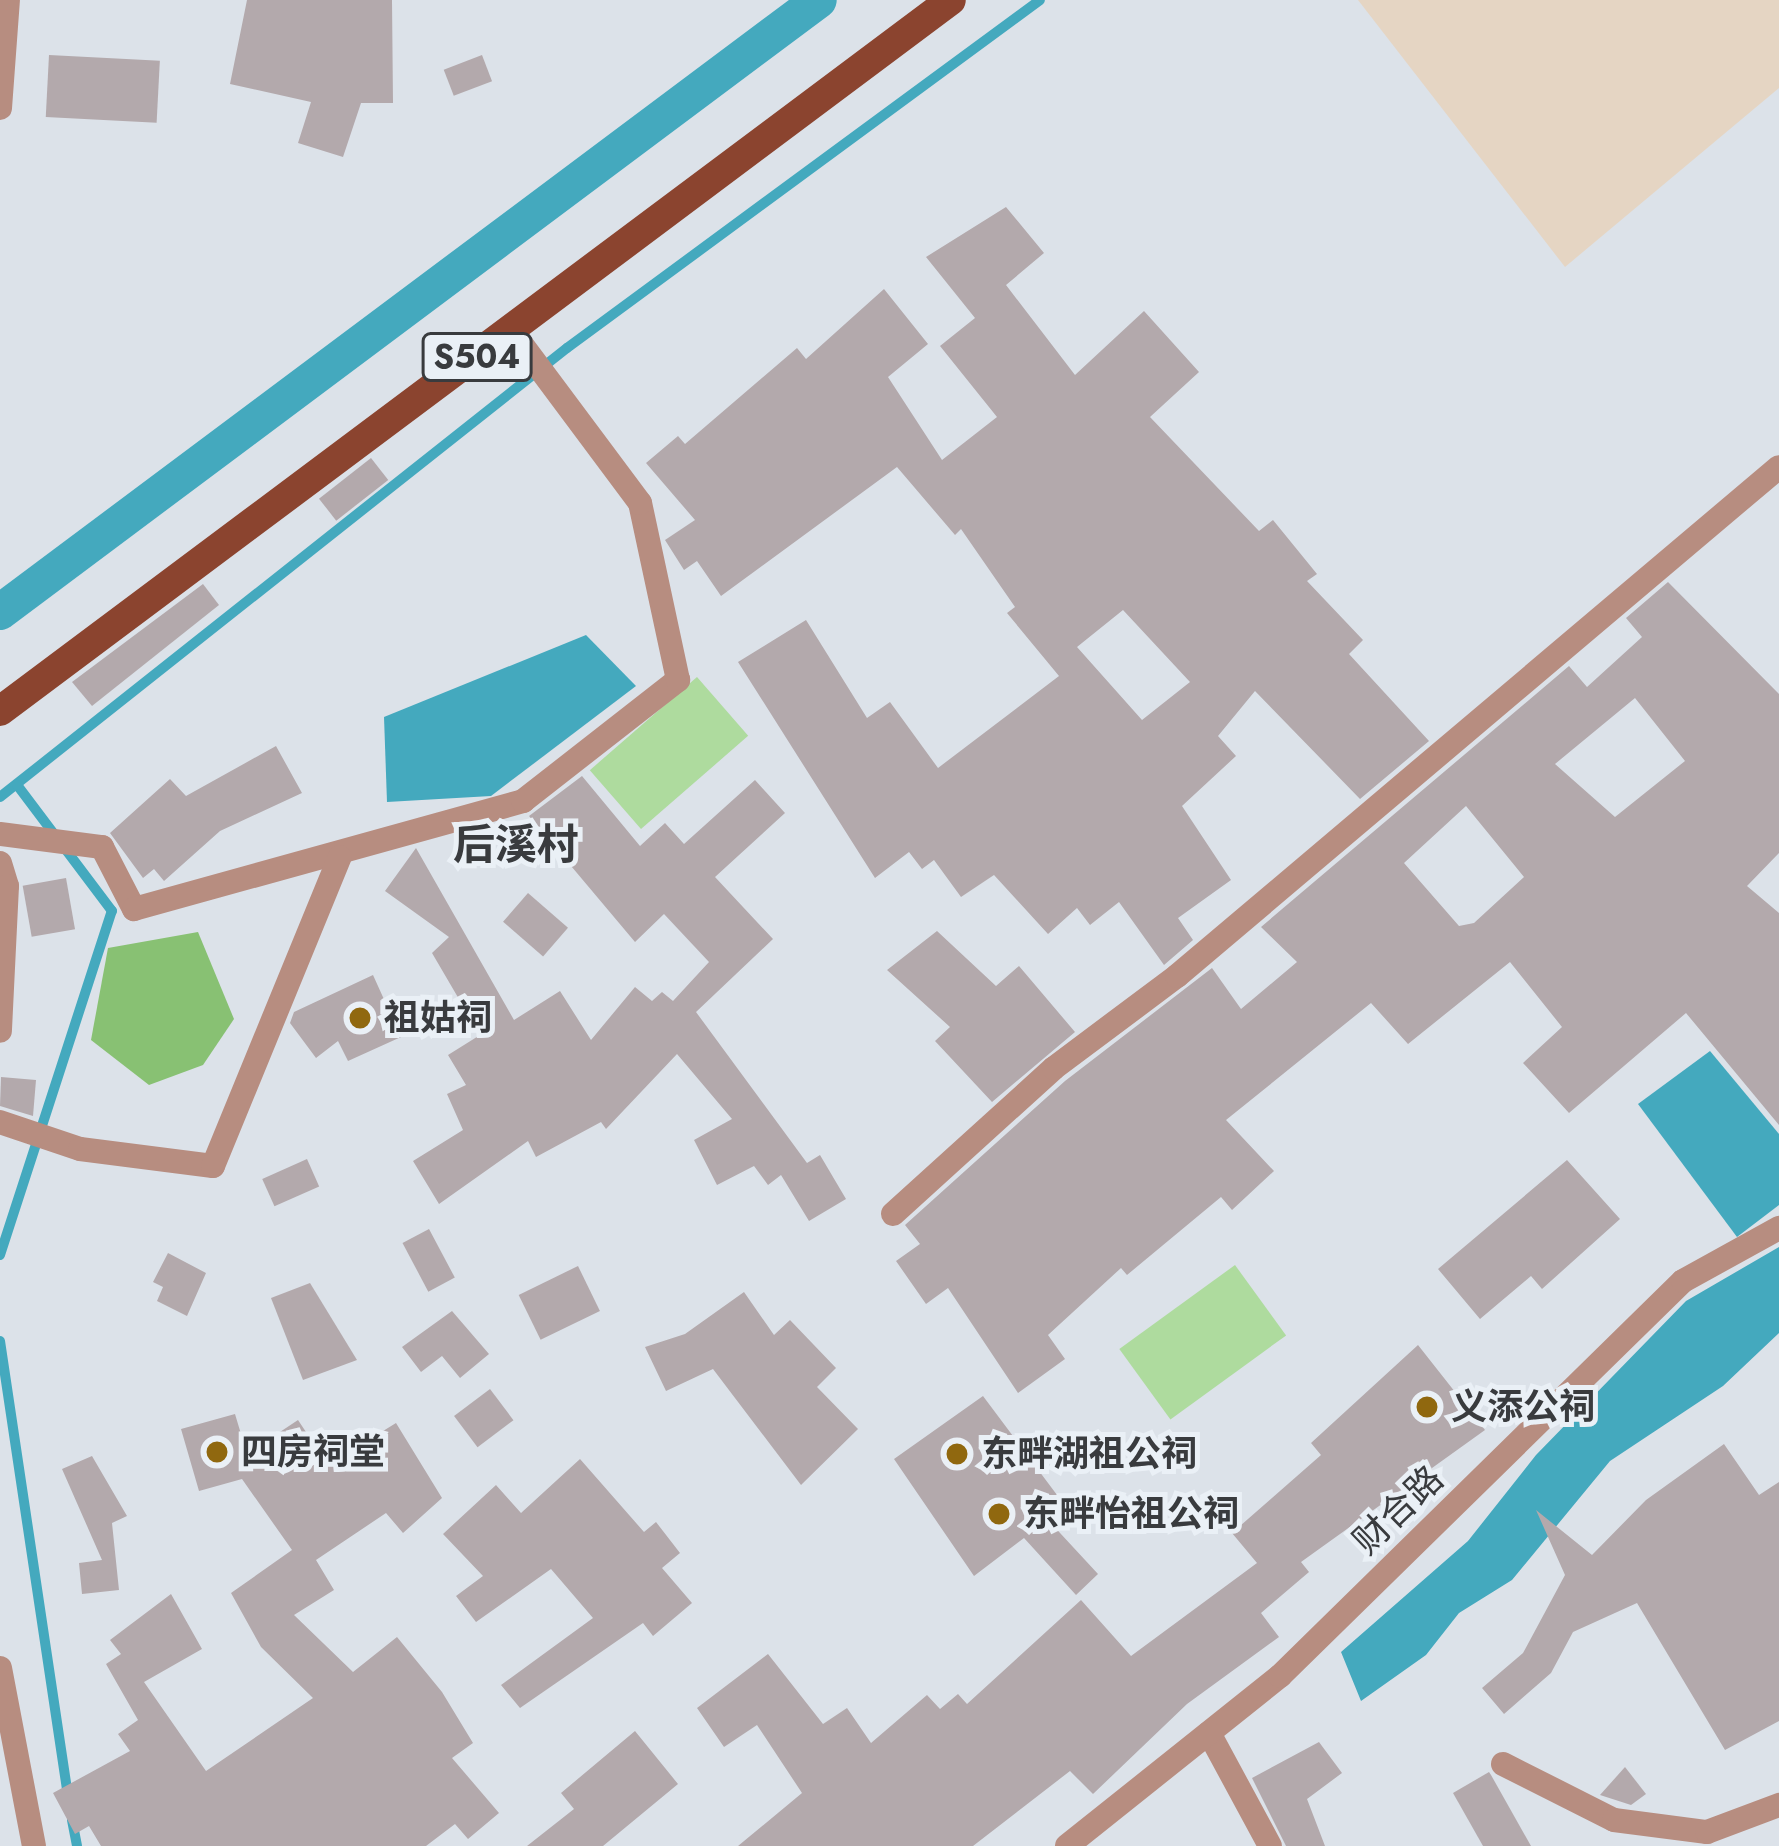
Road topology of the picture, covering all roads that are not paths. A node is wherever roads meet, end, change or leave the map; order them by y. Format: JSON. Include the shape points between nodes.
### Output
{"nodes":[{"id":1,"x":8,"y":0,"type":"edge"},
{"id":2,"x":951,"y":0,"type":"edge"},
{"id":3,"x":0,"y":108,"type":"edge"},
{"id":4,"x":519,"y":340,"type":"junction"},
{"id":5,"x":1779,"y":467,"type":"edge"},
{"id":6,"x":0,"y":711,"type":"edge"},
{"id":7,"x":0,"y":835,"type":"edge"},
{"id":8,"x":340,"y":857,"type":"junction"},
{"id":9,"x":0,"y":863,"type":"edge"},
{"id":10,"x":0,"y":1031,"type":"edge"},
{"id":11,"x":0,"y":1122,"type":"edge"},
{"id":12,"x":893,"y":1214,"type":"dead end"},
{"id":13,"x":1779,"y":1228,"type":"edge"},
{"id":14,"x":0,"y":1668,"type":"edge"},
{"id":15,"x":1209,"y":1733,"type":"junction"},
{"id":16,"x":1503,"y":1764,"type":"dead end"},
{"id":17,"x":12,"y":1796,"type":"edge"},
{"id":18,"x":1779,"y":1804,"type":"edge"},
{"id":19,"x":34,"y":1846,"type":"edge"},
{"id":20,"x":1066,"y":1846,"type":"edge"},
{"id":21,"x":1270,"y":1846,"type":"edge"}],
"edges":[{"from":1,"to":3,"type":"street"},
{"from":2,"to":4,"type":"main road","number":"S504"},
{"from":4,"to":6,"type":"main road","number":"S504"},
{"from":4,"to":8,"type":"street","via":[[640,503],[678,680],[523,801]]},
{"from":5,"to":12,"type":"street","via":[[1177,976],[1054,1068]]},
{"from":7,"to":8,"type":"street","via":[[102,847],[134,909]]},
{"from":8,"to":11,"type":"street","via":[[213,1166],[52,1139]]},
{"from":9,"to":10,"type":"street"},
{"from":13,"to":15,"type":"street","name":"财合路","via":[[1683,1281],[1280,1676]]},
{"from":14,"to":17,"type":"street"},
{"from":15,"to":20,"type":"street","name":"财合路"},
{"from":15,"to":21,"type":"street"},
{"from":16,"to":18,"type":"street","via":[[1614,1820],[1707,1832]]},
{"from":17,"to":19,"type":"street"}]}
